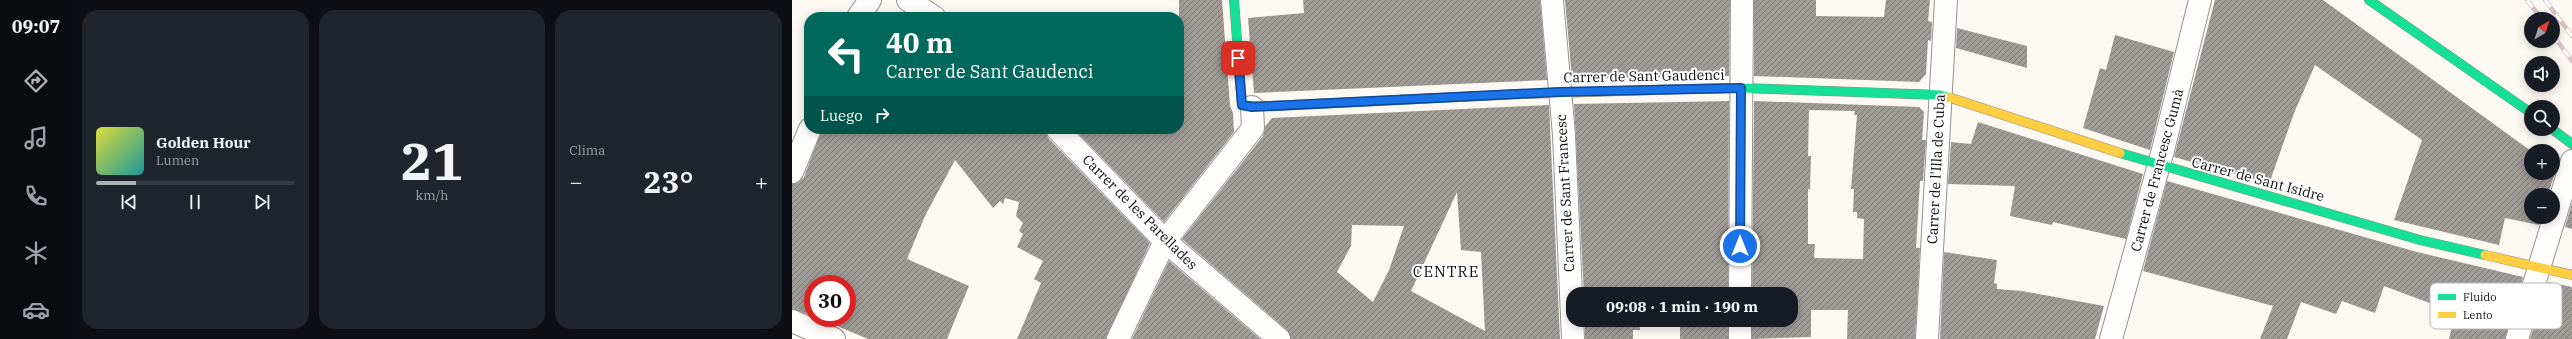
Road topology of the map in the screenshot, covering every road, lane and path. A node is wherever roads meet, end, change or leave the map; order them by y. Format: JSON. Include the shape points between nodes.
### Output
{"nodes":[{"id":1,"x":870,"y":0,"type":"edge"},
{"id":2,"x":908,"y":0,"type":"edge"},
{"id":3,"x":1234,"y":0,"type":"edge"},
{"id":4,"x":1552,"y":0,"type":"edge"},
{"id":5,"x":1742,"y":0,"type":"edge"},
{"id":6,"x":1946,"y":0,"type":"edge"},
{"id":7,"x":2200,"y":0,"type":"edge"},
{"id":8,"x":2369,"y":0,"type":"edge"},
{"id":9,"x":862,"y":12,"type":"edge"},
{"id":10,"x":926,"y":12,"type":"edge"},
{"id":11,"x":1741,"y":88,"type":"junction"},
{"id":12,"x":1559,"y":92,"type":"junction"},
{"id":13,"x":1940,"y":95,"type":"junction"},
{"id":14,"x":1252,"y":107,"type":"junction"},
{"id":15,"x":2524,"y":108,"type":"edge"},
{"id":16,"x":808,"y":134,"type":"edge"},
{"id":17,"x":1062,"y":134,"type":"edge"},
{"id":18,"x":2560,"y":135,"type":"edge"},
{"id":19,"x":2572,"y":144,"type":"edge"},
{"id":20,"x":2572,"y":161,"type":"edge"},
{"id":21,"x":2159,"y":166,"type":"junction"},
{"id":22,"x":792,"y":172,"type":"edge"},
{"id":23,"x":1165,"y":241,"type":"junction"},
{"id":24,"x":2540,"y":268,"type":"junction"},
{"id":25,"x":2572,"y":275,"type":"edge"},
{"id":26,"x":2535,"y":283,"type":"edge"},
{"id":27,"x":1740,"y":287,"type":"edge"},
{"id":28,"x":792,"y":321,"type":"edge"},
{"id":29,"x":1740,"y":327,"type":"edge"},
{"id":30,"x":2520,"y":329,"type":"edge"},
{"id":31,"x":834,"y":339,"type":"edge"},
{"id":32,"x":1118,"y":339,"type":"edge"},
{"id":33,"x":1279,"y":339,"type":"edge"},
{"id":34,"x":1573,"y":339,"type":"edge"},
{"id":35,"x":1740,"y":339,"type":"edge"},
{"id":36,"x":1927,"y":339,"type":"edge"},
{"id":37,"x":2111,"y":339,"type":"edge"},
{"id":38,"x":2517,"y":339,"type":"edge"}],
"edges":[{"from":1,"to":9,"type":"street"},
{"from":2,"to":10,"type":"street"},
{"from":3,"to":14,"type":"street","via":[[1242,105]]},
{"from":4,"to":12,"type":"street","name":"Carrer de Sant Francesc"},
{"from":5,"to":11,"type":"street"},
{"from":6,"to":13,"type":"street","name":"Carrer de l'Illa de Cuba"},
{"from":7,"to":21,"type":"street","name":"Carrer de Francesc Gumà"},
{"from":8,"to":15,"type":"street"},
{"from":11,"to":12,"type":"street","name":"Carrer de Sant Gaudenci"},
{"from":11,"to":13,"type":"street","name":"Carrer de Sant Gaudenci"},
{"from":11,"to":27,"type":"street"},
{"from":12,"to":14,"type":"street","name":"Carrer de Sant Gaudenci"},
{"from":12,"to":34,"type":"street","name":"Carrer de Sant Francesc","via":[[1564,135]]},
{"from":13,"to":21,"type":"street","name":"Carrer de Sant Isidre"},
{"from":13,"to":36,"type":"street","name":"Carrer de l'Illa de Cuba"},
{"from":14,"to":23,"type":"street","via":[[1254,128]]},
{"from":16,"to":22,"type":"street"},
{"from":17,"to":23,"type":"street","name":"Carrer de les Parellades"},
{"from":18,"to":19,"type":"street"},
{"from":20,"to":24,"type":"street"},
{"from":21,"to":24,"type":"street","name":"Carrer de Sant Isidre","via":[[2420,240]]},
{"from":21,"to":37,"type":"street","name":"Carrer de Francesc Gumà"},
{"from":23,"to":32,"type":"street"},
{"from":23,"to":33,"type":"street","name":"Carrer de les Parellades"},
{"from":24,"to":25,"type":"street","name":"Carrer de Sant Isidre"},
{"from":24,"to":26,"type":"street"},
{"from":28,"to":31,"type":"street"},
{"from":29,"to":35,"type":"street"},
{"from":30,"to":38,"type":"street"}]}
